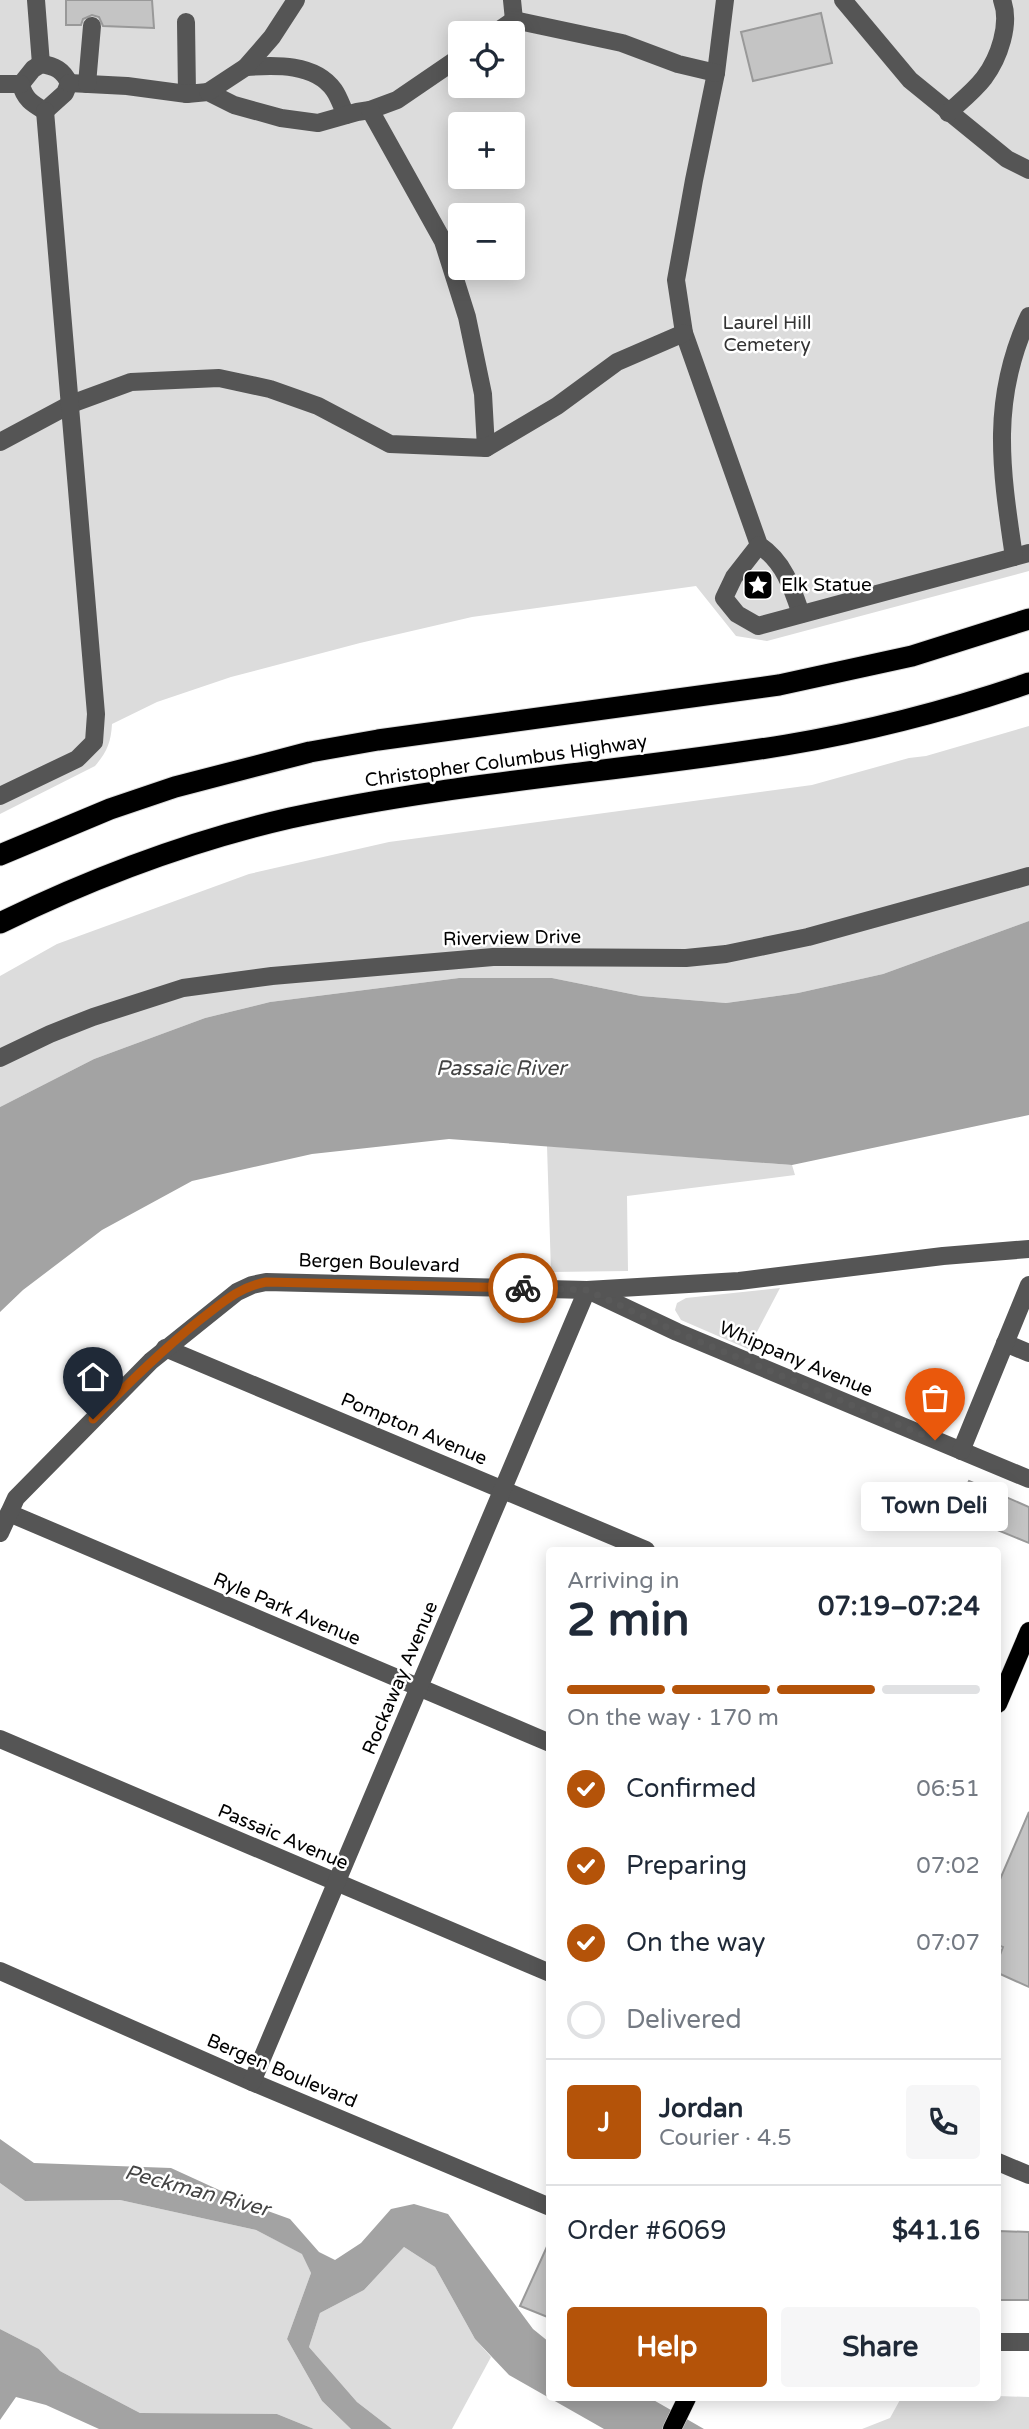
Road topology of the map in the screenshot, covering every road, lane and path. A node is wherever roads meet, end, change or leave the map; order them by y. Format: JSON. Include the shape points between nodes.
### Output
{"nodes":[{"id":1,"x":36,"y":0,"type":"edge"},
{"id":2,"x":296,"y":0,"type":"edge"},
{"id":3,"x":512,"y":0,"type":"edge"},
{"id":4,"x":725,"y":0,"type":"edge"},
{"id":5,"x":843,"y":0,"type":"edge"},
{"id":6,"x":1002,"y":0,"type":"edge"},
{"id":7,"x":514,"y":20,"type":"joint"},
{"id":8,"x":186,"y":22,"type":"dead end"},
{"id":9,"x":92,"y":26,"type":"dead end"},
{"id":10,"x":41,"y":64,"type":"junction"},
{"id":11,"x":448,"y":65,"type":"edge"},
{"id":12,"x":246,"y":66,"type":"junction"},
{"id":13,"x":716,"y":73,"type":"junction"},
{"id":14,"x":69,"y":83,"type":"junction"},
{"id":15,"x":0,"y":84,"type":"edge"},
{"id":16,"x":21,"y":84,"type":"junction"},
{"id":17,"x":87,"y":84,"type":"junction"},
{"id":18,"x":208,"y":92,"type":"junction"},
{"id":19,"x":187,"y":94,"type":"junction"},
{"id":20,"x":370,"y":110,"type":"junction"},
{"id":21,"x":45,"y":111,"type":"junction"},
{"id":22,"x":948,"y":113,"type":"junction"},
{"id":23,"x":346,"y":115,"type":"junction"},
{"id":24,"x":1029,"y":170,"type":"edge"},
{"id":25,"x":1029,"y":316,"type":"edge"},
{"id":26,"x":684,"y":333,"type":"junction"},
{"id":27,"x":71,"y":404,"type":"junction"},
{"id":28,"x":0,"y":442,"type":"edge"},
{"id":29,"x":486,"y":448,"type":"junction"},
{"id":30,"x":759,"y":545,"type":"junction"},
{"id":31,"x":1021,"y":555,"type":"edge"},
{"id":32,"x":801,"y":614,"type":"junction"},
{"id":33,"x":1029,"y":619,"type":"edge"},
{"id":34,"x":1029,"y":683,"type":"edge"},
{"id":35,"x":0,"y":796,"type":"edge"},
{"id":36,"x":0,"y":855,"type":"edge"},
{"id":37,"x":1029,"y":876,"type":"edge"},
{"id":38,"x":0,"y":923,"type":"edge"},
{"id":39,"x":0,"y":1058,"type":"edge"},
{"id":40,"x":1029,"y":1249,"type":"edge"},
{"id":41,"x":1029,"y":1285,"type":"edge"},
{"id":42,"x":587,"y":1290,"type":"junction"},
{"id":43,"x":1004,"y":1343,"type":"junction"},
{"id":44,"x":165,"y":1348,"type":"junction"},
{"id":45,"x":1029,"y":1353,"type":"edge"},
{"id":46,"x":961,"y":1451,"type":"junction"},
{"id":47,"x":1029,"y":1479,"type":"edge"},
{"id":48,"x":503,"y":1489,"type":"junction"},
{"id":49,"x":9,"y":1513,"type":"junction"},
{"id":50,"x":0,"y":1533,"type":"edge"},
{"id":51,"x":639,"y":1547,"type":"edge"},
{"id":52,"x":1029,"y":1631,"type":"edge"},
{"id":53,"x":419,"y":1688,"type":"junction"},
{"id":54,"x":1001,"y":1696,"type":"edge"},
{"id":55,"x":0,"y":1739,"type":"edge"},
{"id":56,"x":546,"y":1741,"type":"edge"},
{"id":57,"x":336,"y":1882,"type":"junction"},
{"id":58,"x":0,"y":1971,"type":"edge"},
{"id":59,"x":546,"y":1971,"type":"edge"},
{"id":60,"x":252,"y":2082,"type":"junction"},
{"id":61,"x":1001,"y":2163,"type":"edge"},
{"id":62,"x":1029,"y":2175,"type":"edge"},
{"id":63,"x":546,"y":2205,"type":"edge"},
{"id":64,"x":1001,"y":2342,"type":"dead end"},
{"id":65,"x":1029,"y":2342,"type":"edge"},
{"id":66,"x":686,"y":2401,"type":"edge"},
{"id":67,"x":672,"y":2429,"type":"edge"}],
"edges":[{"from":1,"to":10,"type":"street"},
{"from":2,"to":12,"type":"street"},
{"from":3,"to":7,"type":"street"},
{"from":4,"to":13,"type":"street"},
{"from":5,"to":22,"type":"street","via":[[910,80]]},
{"from":6,"to":22,"type":"street","via":[[1004,33],[995,60],[984,78]]},
{"from":7,"to":13,"type":"street","via":[[622,43]]},
{"from":8,"to":19,"type":"street"},
{"from":9,"to":17,"type":"street"},
{"from":10,"to":14,"type":"street","via":[[64,73]]},
{"from":10,"to":16,"type":"street"},
{"from":11,"to":20,"type":"street","via":[[397,100]]},
{"from":12,"to":18,"type":"street"},
{"from":12,"to":23,"type":"street","via":[[298,68],[320,78],[333,88]]},
{"from":13,"to":26,"type":"street","via":[[676,280]]},
{"from":14,"to":17,"type":"street"},
{"from":14,"to":21,"type":"street"},
{"from":15,"to":16,"type":"street"},
{"from":16,"to":21,"type":"street","via":[[30,101]]},
{"from":17,"to":19,"type":"street"},
{"from":18,"to":19,"type":"street"},
{"from":18,"to":23,"type":"street","via":[[234,105],[281,118],[318,123]]},
{"from":20,"to":23,"type":"street"},
{"from":20,"to":29,"type":"street","via":[[443,241],[467,317],[483,394]]},
{"from":21,"to":27,"type":"street"},
{"from":22,"to":24,"type":"street","via":[[1007,159]]},
{"from":25,"to":31,"type":"street","via":[[1018,339],[1002,407],[1002,474]]},
{"from":26,"to":29,"type":"street","via":[[617,362],[557,406]]},
{"from":26,"to":30,"type":"street"},
{"from":27,"to":28,"type":"street"},
{"from":27,"to":29,"type":"street","via":[[131,382],[219,378],[318,406],[390,444]]},
{"from":27,"to":35,"type":"street","via":[[96,714],[94,742],[76,759]]},
{"from":30,"to":32,"type":"street","via":[[773,555],[790,581]]},
{"from":30,"to":32,"type":"street","via":[[724,597],[737,614],[758,626]]},
{"from":31,"to":32,"type":"street"},
{"from":33,"to":36,"type":"highway","name":"Christopher Columbus Highway","via":[[912,656],[779,685],[310,752],[175,787]]},
{"from":34,"to":38,"type":"highway","name":"Christopher Columbus Highway","via":[[922,716],[788,745],[420,794],[289,819],[148,860]]},
{"from":37,"to":39,"type":"street","name":"Riverview Drive","via":[[808,937],[726,954],[493,957],[183,988],[93,1017]]},
{"from":40,"to":42,"type":"street","name":"Bergen Boulevard","via":[[739,1281]]},
{"from":41,"to":43,"type":"street"},
{"from":42,"to":44,"type":"street","name":"Bergen Boulevard","via":[[251,1284]]},
{"from":42,"to":46,"type":"street","name":"Whippany Avenue"},
{"from":42,"to":48,"type":"street","name":"Rockaway Avenue"},
{"from":43,"to":45,"type":"street"},
{"from":43,"to":46,"type":"street"},
{"from":44,"to":48,"type":"street","name":"Pompton Avenue"},
{"from":44,"to":49,"type":"street","name":"Bergen Boulevard","via":[[16,1498]]},
{"from":46,"to":47,"type":"street","name":"Whippany Avenue"},
{"from":48,"to":51,"type":"street","name":"Pompton Avenue"},
{"from":48,"to":53,"type":"street","name":"Rockaway Avenue"},
{"from":49,"to":50,"type":"street","name":"Bergen Boulevard"},
{"from":49,"to":53,"type":"street","name":"Ryle Park Avenue"},
{"from":52,"to":54,"type":"main road"},
{"from":53,"to":56,"type":"street","name":"Ryle Park Avenue"},
{"from":53,"to":57,"type":"street","name":"Rockaway Avenue"},
{"from":55,"to":57,"type":"street","name":"Passaic Avenue"},
{"from":57,"to":59,"type":"street","name":"Passaic Avenue"},
{"from":57,"to":60,"type":"street","name":"Rockaway Avenue"},
{"from":58,"to":60,"type":"street","name":"Bergen Boulevard"},
{"from":60,"to":63,"type":"street","name":"Bergen Boulevard"},
{"from":61,"to":62,"type":"street"},
{"from":64,"to":65,"type":"street"},
{"from":66,"to":67,"type":"main road"}]}
